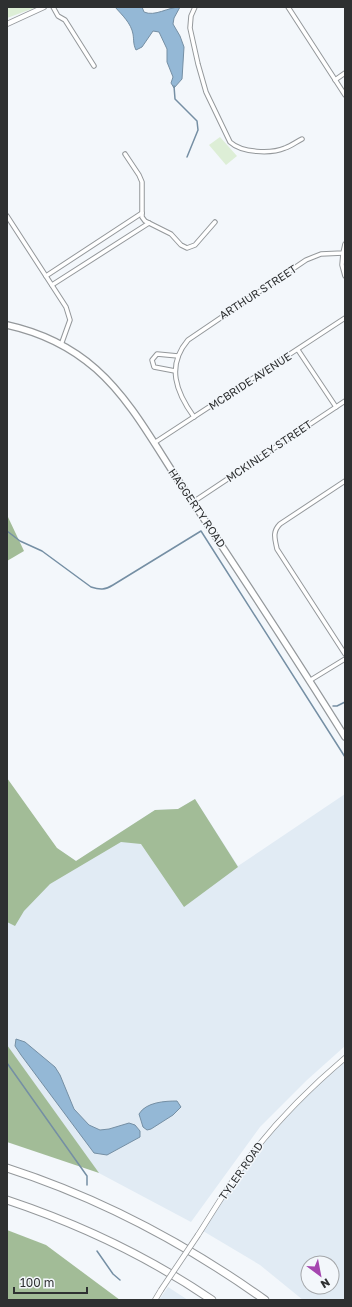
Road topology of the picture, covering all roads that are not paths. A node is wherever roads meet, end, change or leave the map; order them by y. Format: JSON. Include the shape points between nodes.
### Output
{"nodes":[{"id":1,"x":44,"y":7,"type":"edge"},
{"id":2,"x":53,"y":7,"type":"edge"},
{"id":3,"x":196,"y":7,"type":"edge"},
{"id":4,"x":288,"y":7,"type":"edge"},
{"id":5,"x":7,"y":24,"type":"edge"},
{"id":6,"x":94,"y":66,"type":"dead end"},
{"id":7,"x":345,"y":73,"type":"edge"},
{"id":8,"x":335,"y":80,"type":"junction"},
{"id":9,"x":345,"y":95,"type":"edge"},
{"id":10,"x":302,"y":139,"type":"dead end"},
{"id":11,"x":125,"y":154,"type":"dead end"},
{"id":12,"x":142,"y":213,"type":"junction"},
{"id":13,"x":7,"y":216,"type":"edge"},
{"id":14,"x":215,"y":222,"type":"dead end"},
{"id":15,"x":149,"y":223,"type":"junction"},
{"id":16,"x":345,"y":244,"type":"edge"},
{"id":17,"x":343,"y":253,"type":"junction"},
{"id":18,"x":46,"y":276,"type":"junction"},
{"id":19,"x":345,"y":276,"type":"edge"},
{"id":20,"x":52,"y":285,"type":"junction"},
{"id":21,"x":345,"y":318,"type":"edge"},
{"id":22,"x":7,"y":325,"type":"edge"},
{"id":23,"x":61,"y":345,"type":"junction"},
{"id":24,"x":298,"y":350,"type":"junction"},
{"id":25,"x":178,"y":356,"type":"junction"},
{"id":26,"x":174,"y":371,"type":"junction"},
{"id":27,"x":345,"y":401,"type":"edge"},
{"id":28,"x":336,"y":407,"type":"junction"},
{"id":29,"x":194,"y":418,"type":"junction"},
{"id":30,"x":154,"y":443,"type":"junction"},
{"id":31,"x":345,"y":481,"type":"edge"},
{"id":32,"x":193,"y":502,"type":"junction"},
{"id":33,"x":345,"y":654,"type":"edge"},
{"id":34,"x":345,"y":659,"type":"edge"},
{"id":35,"x":309,"y":681,"type":"junction"},
{"id":36,"x":345,"y":737,"type":"edge"},
{"id":37,"x":345,"y":1058,"type":"edge"},
{"id":38,"x":7,"y":1168,"type":"edge"},
{"id":39,"x":7,"y":1200,"type":"edge"},
{"id":40,"x":155,"y":1300,"type":"edge"},
{"id":41,"x":212,"y":1300,"type":"edge"},
{"id":42,"x":265,"y":1300,"type":"edge"}],
"edges":[{"from":1,"to":5,"type":"street"},
{"from":2,"to":6,"type":"street"},
{"from":3,"to":10,"type":"street","via":[[191,16],[190,28],[198,64],[206,92],[228,139],[233,145],[254,150],[279,150]]},
{"from":4,"to":8,"type":"street"},
{"from":7,"to":8,"type":"street"},
{"from":8,"to":9,"type":"street"},
{"from":11,"to":12,"type":"street","via":[[142,182]]},
{"from":12,"to":15,"type":"street","via":[[145,221]]},
{"from":12,"to":18,"type":"street"},
{"from":13,"to":18,"type":"street"},
{"from":14,"to":15,"type":"street","via":[[195,245],[187,248],[171,234]]},
{"from":15,"to":20,"type":"street"},
{"from":16,"to":17,"type":"street"},
{"from":17,"to":19,"type":"street","via":[[342,265]]},
{"from":17,"to":25,"type":"street","name":"ARTHUR STREET","via":[[322,254],[306,260],[196,333],[184,344]]},
{"from":18,"to":20,"type":"street"},
{"from":20,"to":23,"type":"street","via":[[66,307],[70,320]]},
{"from":21,"to":24,"type":"street","name":"MCBRIDE AVENUE"},
{"from":22,"to":23,"type":"main road","name":"HAGGERTY ROAD"},
{"from":23,"to":30,"type":"main road","name":"HAGGERTY ROAD","via":[[86,361],[108,380]]},
{"from":24,"to":28,"type":"street"},
{"from":24,"to":29,"type":"street","name":"MCBRIDE AVENUE"},
{"from":25,"to":26,"type":"street","name":"ARTHUR STREET"},
{"from":25,"to":26,"type":"street","via":[[157,354],[152,360],[154,367]]},
{"from":26,"to":29,"type":"street","name":"ARTHUR STREET","via":[[180,394]]},
{"from":27,"to":28,"type":"street","name":"MCKINLEY STREET"},
{"from":28,"to":32,"type":"street","name":"MCKINLEY STREET"},
{"from":29,"to":30,"type":"street","name":"MCBRIDE AVENUE"},
{"from":30,"to":32,"type":"main road","name":"HAGGERTY ROAD"},
{"from":31,"to":33,"type":"street","via":[[283,522],[274,535],[277,549]]},
{"from":32,"to":35,"type":"main road","name":"HAGGERTY ROAD"},
{"from":34,"to":35,"type":"street"},
{"from":35,"to":36,"type":"main road","name":"HAGGERTY ROAD"},
{"from":37,"to":40,"type":"street","name":"TYLER ROAD","bridge":true,"via":[[298,1101],[240,1169]]},
{"from":38,"to":42,"type":"highway","via":[[89,1199],[139,1222],[206,1260]]},
{"from":39,"to":41,"type":"highway","via":[[53,1216],[110,1241]]}]}
